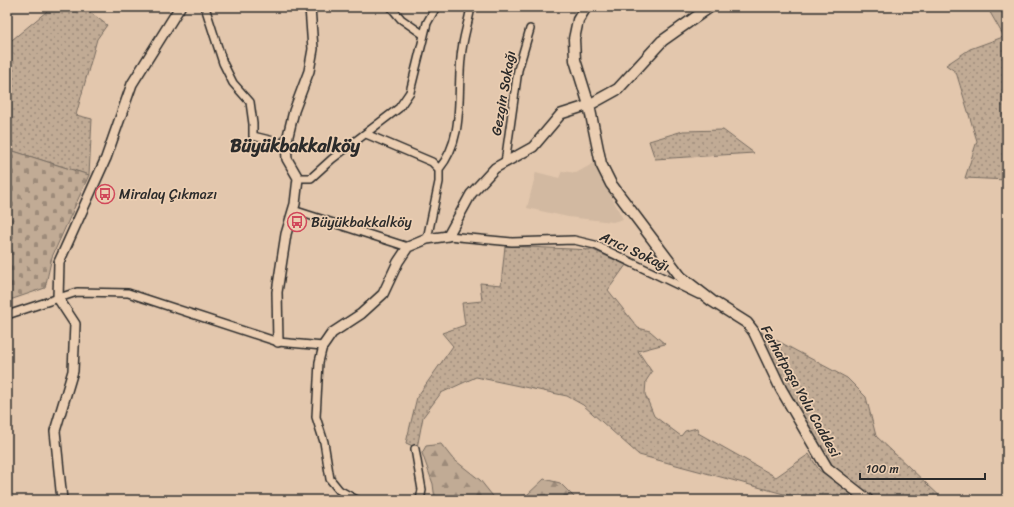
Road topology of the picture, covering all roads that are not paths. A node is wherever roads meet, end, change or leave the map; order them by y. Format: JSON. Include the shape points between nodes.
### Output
{"nodes":[{"id":1,"x":180,"y":7,"type":"edge"},
{"id":2,"x":205,"y":7,"type":"edge"},
{"id":3,"x":310,"y":7,"type":"edge"},
{"id":4,"x":391,"y":7,"type":"edge"},
{"id":5,"x":436,"y":7,"type":"edge"},
{"id":6,"x":472,"y":7,"type":"edge"},
{"id":7,"x":586,"y":7,"type":"edge"},
{"id":8,"x":710,"y":7,"type":"edge"},
{"id":9,"x":530,"y":29,"type":"dead end"},
{"id":10,"x":424,"y":35,"type":"junction"},
{"id":11,"x":590,"y":105,"type":"junction"},
{"id":12,"x":366,"y":134,"type":"junction"},
{"id":13,"x":286,"y":144,"type":"junction"},
{"id":14,"x":506,"y":163,"type":"junction"},
{"id":15,"x":440,"y":168,"type":"junction"},
{"id":16,"x":298,"y":178,"type":"junction"},
{"id":17,"x":293,"y":210,"type":"junction"},
{"id":18,"x":448,"y":236,"type":"junction"},
{"id":19,"x":427,"y":239,"type":"junction"},
{"id":20,"x":408,"y":247,"type":"junction"},
{"id":21,"x":58,"y":298,"type":"junction"},
{"id":22,"x":712,"y":301,"type":"junction"},
{"id":23,"x":7,"y":316,"type":"edge"},
{"id":24,"x":278,"y":342,"type":"junction"},
{"id":25,"x":323,"y":346,"type":"junction"},
{"id":26,"x":415,"y":449,"type":"dead end"},
{"id":27,"x":62,"y":500,"type":"edge"},
{"id":28,"x":357,"y":500,"type":"edge"},
{"id":29,"x":420,"y":500,"type":"edge"},
{"id":30,"x":868,"y":500,"type":"edge"}],
"edges":[{"from":1,"to":21,"type":"street","via":[[132,84],[106,158],[59,262]]},
{"from":2,"to":13,"type":"street","via":[[223,63],[234,83],[250,102],[253,136]]},
{"from":3,"to":13,"type":"street","via":[[313,50]]},
{"from":4,"to":10,"type":"street","via":[[401,19]]},
{"from":5,"to":10,"type":"street"},
{"from":6,"to":15,"type":"street","via":[[461,58],[458,120],[446,160]]},
{"from":7,"to":11,"type":"main road","name":"Ferhatpaşa Yolu Caddesi","via":[[578,20],[574,39],[575,60]]},
{"from":8,"to":11,"type":"main road","via":[[662,40],[618,89]]},
{"from":9,"to":14,"type":"street","name":"Gezgin Sokağı","via":[[518,70]]},
{"from":10,"to":12,"type":"street","via":[[410,92],[399,108]]},
{"from":11,"to":14,"type":"street","via":[[562,114],[533,147]]},
{"from":11,"to":22,"type":"main road","name":"Ferhatpaşa Yolu Caddesi","via":[[601,164],[611,184],[681,277]]},
{"from":12,"to":15,"type":"street","via":[[432,162]]},
{"from":12,"to":16,"type":"street","via":[[311,178]]},
{"from":13,"to":16,"type":"street","via":[[287,159]]},
{"from":14,"to":18,"type":"street","via":[[495,168],[471,194]]},
{"from":15,"to":19,"type":"street"},
{"from":16,"to":17,"type":"street"},
{"from":17,"to":20,"type":"street"},
{"from":17,"to":24,"type":"street","via":[[286,234],[277,292]]},
{"from":18,"to":19,"type":"street"},
{"from":18,"to":22,"type":"street","name":"Arıcı Sokağı","via":[[512,242],[574,240],[595,245]]},
{"from":19,"to":20,"type":"street"},
{"from":20,"to":25,"type":"street","via":[[383,294],[361,314],[332,333]]},
{"from":21,"to":23,"type":"street"},
{"from":21,"to":24,"type":"street","via":[[78,292],[128,293]]},
{"from":21,"to":27,"type":"street","via":[[75,324],[73,371],[55,431]]},
{"from":22,"to":30,"type":"main road","name":"Ferhatpaşa Yolu Caddesi","via":[[747,323],[754,332],[781,389],[827,468]]},
{"from":24,"to":25,"type":"street"},
{"from":25,"to":28,"type":"street","via":[[319,362],[316,417],[324,442],[330,479],[339,490]]},
{"from":26,"to":29,"type":"street","via":[[422,490]]}]}
